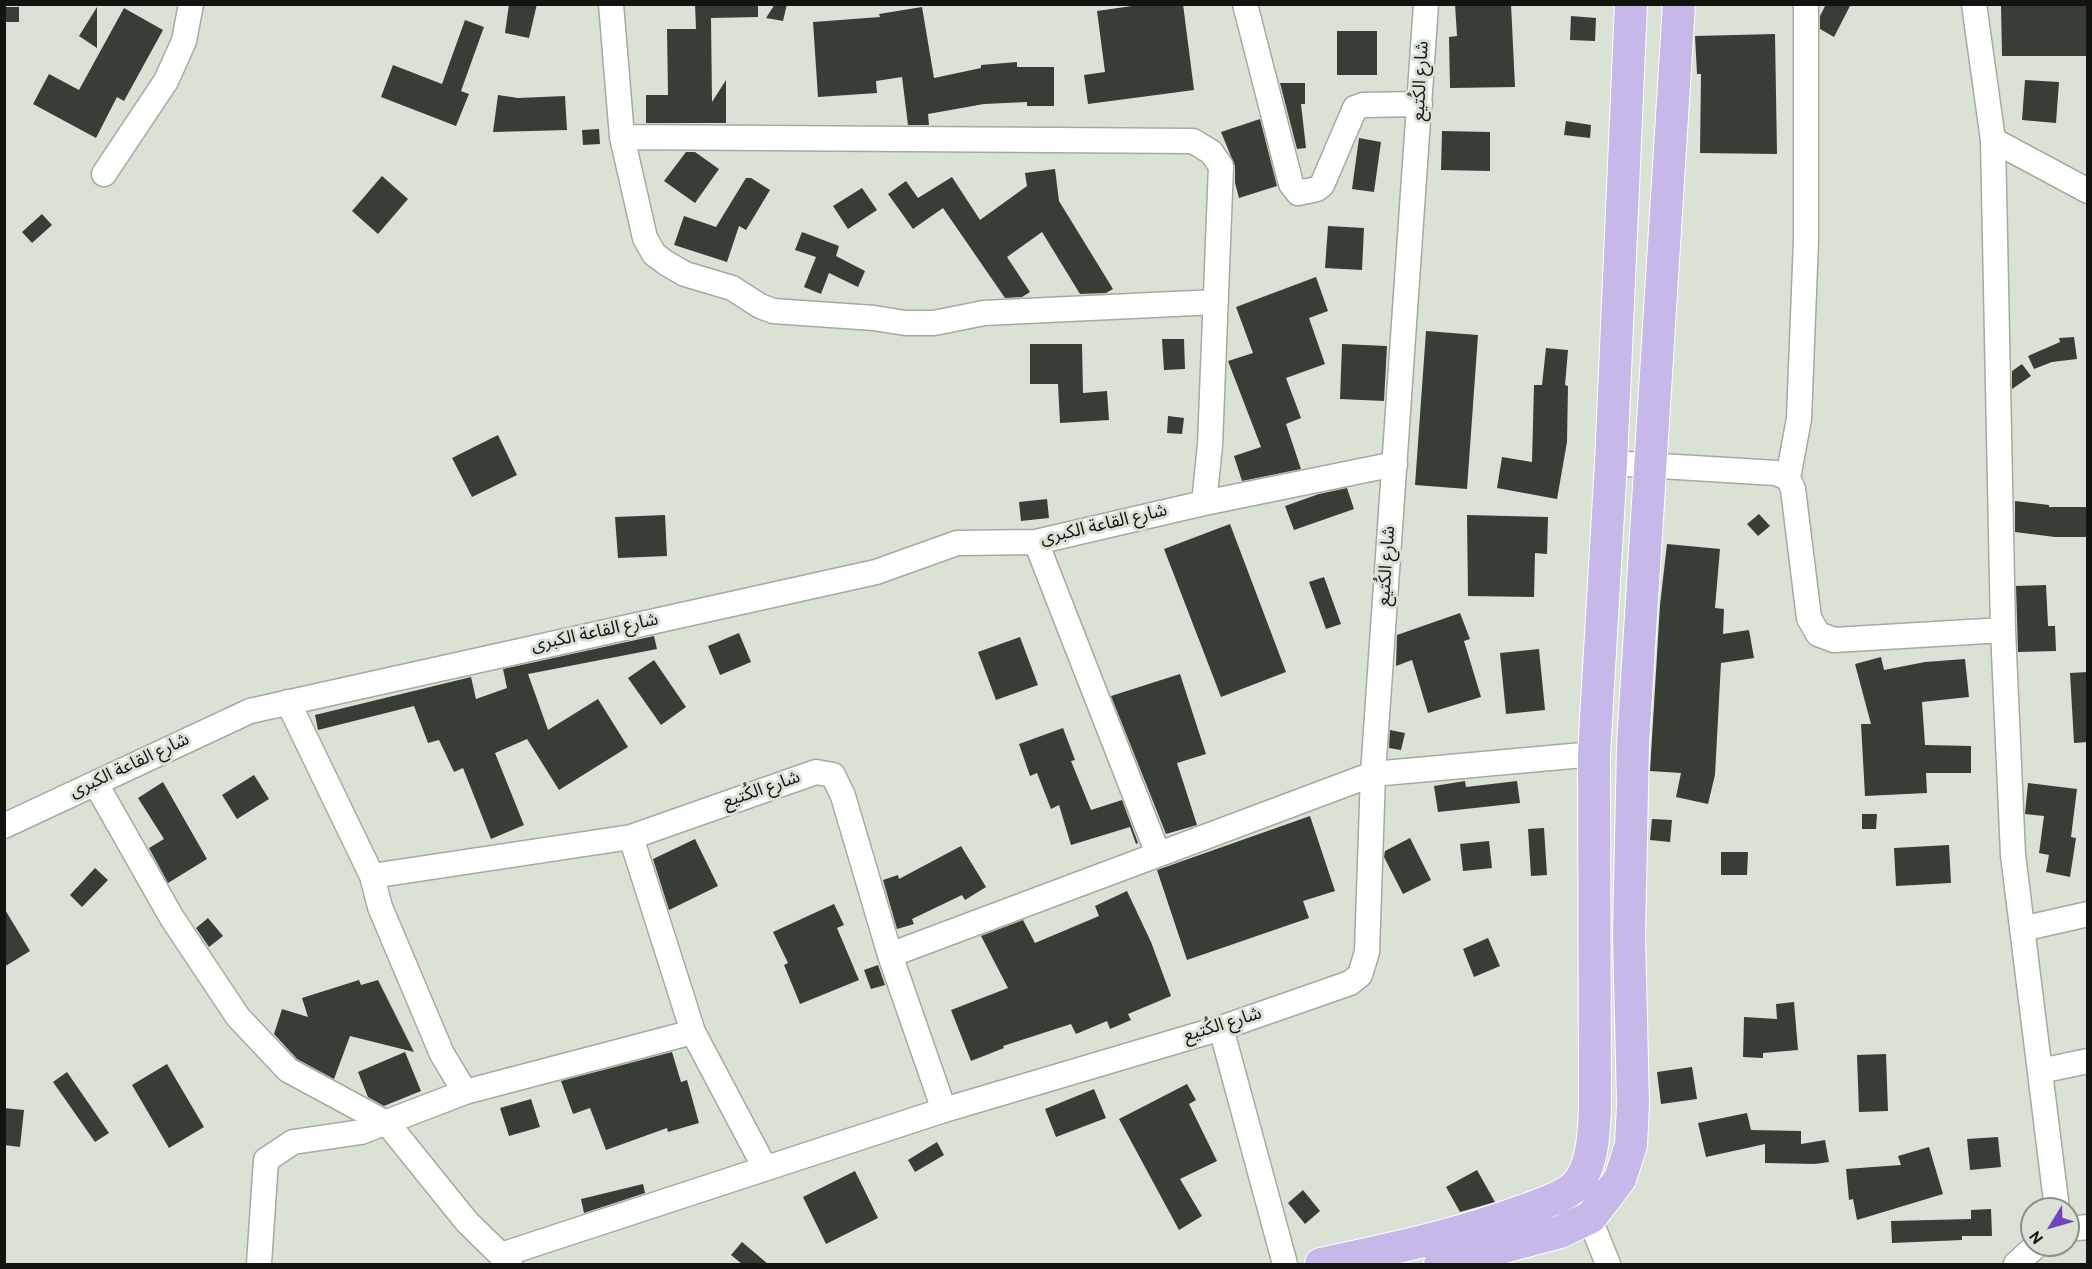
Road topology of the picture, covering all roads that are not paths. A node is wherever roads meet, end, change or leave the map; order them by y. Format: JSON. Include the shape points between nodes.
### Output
{"nodes":[{"id":1,"x":191,"y":4,"type":"edge"},
{"id":2,"x":611,"y":4,"type":"edge"},
{"id":3,"x":1245,"y":4,"type":"edge"},
{"id":4,"x":1426,"y":4,"type":"edge"},
{"id":5,"x":1631,"y":4,"type":"edge"},
{"id":6,"x":1679,"y":4,"type":"edge"},
{"id":7,"x":1806,"y":4,"type":"edge"},
{"id":8,"x":1974,"y":4,"type":"edge"},
{"id":9,"x":1420,"y":104,"type":"junction"},
{"id":10,"x":622,"y":137,"type":"junction"},
{"id":11,"x":1993,"y":140,"type":"junction"},
{"id":12,"x":104,"y":174,"type":"dead end"},
{"id":13,"x":2088,"y":191,"type":"edge"},
{"id":14,"x":1216,"y":302,"type":"junction"},
{"id":15,"x":1611,"y":463,"type":"junction"},
{"id":16,"x":1395,"y":464,"type":"junction"},
{"id":17,"x":1650,"y":467,"type":"junction"},
{"id":18,"x":1788,"y":478,"type":"junction"},
{"id":19,"x":1203,"y":503,"type":"junction"},
{"id":20,"x":1036,"y":542,"type":"junction"},
{"id":21,"x":2003,"y":630,"type":"junction"},
{"id":22,"x":288,"y":702,"type":"junction"},
{"id":23,"x":1594,"y":754,"type":"junction"},
{"id":24,"x":1373,"y":774,"type":"junction"},
{"id":25,"x":96,"y":784,"type":"junction"},
{"id":26,"x":4,"y":826,"type":"edge"},
{"id":27,"x":631,"y":837,"type":"junction"},
{"id":28,"x":1158,"y":854,"type":"junction"},
{"id":29,"x":372,"y":876,"type":"junction"},
{"id":30,"x":2088,"y":914,"type":"edge"},
{"id":31,"x":2022,"y":929,"type":"junction"},
{"id":32,"x":890,"y":955,"type":"junction"},
{"id":33,"x":1221,"y":1028,"type":"junction"},
{"id":34,"x":693,"y":1032,"type":"junction"},
{"id":35,"x":2088,"y":1060,"type":"edge"},
{"id":36,"x":2040,"y":1071,"type":"junction"},
{"id":37,"x":465,"y":1092,"type":"junction"},
{"id":38,"x":944,"y":1110,"type":"junction"},
{"id":39,"x":388,"y":1124,"type":"junction"},
{"id":40,"x":765,"y":1168,"type":"junction"},
{"id":41,"x":1575,"y":1186,"type":"junction"},
{"id":42,"x":2055,"y":1197,"type":"edge"},
{"id":43,"x":1590,"y":1217,"type":"junction"},
{"id":44,"x":506,"y":1260,"type":"edge"},
{"id":45,"x":259,"y":1264,"type":"edge"},
{"id":46,"x":1285,"y":1264,"type":"edge"},
{"id":47,"x":1321,"y":1264,"type":"edge"},
{"id":48,"x":1440,"y":1264,"type":"edge"},
{"id":49,"x":1608,"y":1264,"type":"edge"}],
"edges":[{"from":1,"to":12,"type":"street","via":[[184,41],[166,81]]},
{"from":2,"to":10,"type":"street"},
{"from":3,"to":9,"type":"street","via":[[1294,191],[1302,193],[1322,185],[1355,108]]},
{"from":4,"to":9,"type":"street","name":"شارع الكُتيع"},
{"from":5,"to":15,"type":"main road"},
{"from":6,"to":17,"type":"main road"},
{"from":7,"to":18,"type":"street","via":[[1806,252],[1799,419]]},
{"from":8,"to":11,"type":"street"},
{"from":9,"to":16,"type":"street","name":"شارع الكُتيع"},
{"from":10,"to":14,"type":"street","via":[[645,238],[654,254],[685,274],[732,288],[773,311],[934,323],[984,313]]},
{"from":10,"to":14,"type":"street","via":[[1192,141],[1212,152],[1221,166]]},
{"from":11,"to":13,"type":"street"},
{"from":11,"to":21,"type":"street"},
{"from":14,"to":19,"type":"street","via":[[1210,445]]},
{"from":15,"to":17,"type":"street"},
{"from":15,"to":23,"type":"main road"},
{"from":16,"to":19,"type":"street","name":"شارع القاعة الكبرى"},
{"from":16,"to":24,"type":"street","name":"شارع الكُتيع"},
{"from":17,"to":18,"type":"street","via":[[1776,473]]},
{"from":17,"to":43,"type":"main road","via":[[1633,744],[1629,935],[1631,1144],[1620,1179]]},
{"from":18,"to":21,"type":"street","via":[[1793,489],[1809,618],[1818,634],[1834,640]]},
{"from":19,"to":20,"type":"street","name":"شارع القاعة الكبرى"},
{"from":20,"to":22,"type":"street","name":"شارع القاعة الكبرى","via":[[957,543],[876,572]]},
{"from":20,"to":28,"type":"street"},
{"from":21,"to":31,"type":"street","via":[[2013,855]]},
{"from":22,"to":25,"type":"street","name":"شارع القاعة الكبرى","via":[[250,711]]},
{"from":22,"to":29,"type":"street"},
{"from":23,"to":24,"type":"street"},
{"from":23,"to":41,"type":"main road","via":[[1594,1126],[1587,1165]]},
{"from":24,"to":28,"type":"street"},
{"from":24,"to":33,"type":"street","name":"شارع الكُتيع","via":[[1367,952],[1360,975],[1337,990]]},
{"from":25,"to":26,"type":"street","name":"شارع القاعة الكبرى"},
{"from":25,"to":39,"type":"street","via":[[172,918],[238,1017],[288,1070]]},
{"from":27,"to":29,"type":"street","name":"شارع الكُتيع"},
{"from":27,"to":32,"type":"street","name":"شارع الكُتيع","via":[[816,772],[833,775],[843,796]]},
{"from":27,"to":34,"type":"street"},
{"from":28,"to":32,"type":"street"},
{"from":29,"to":37,"type":"street","via":[[380,908],[442,1054]]},
{"from":30,"to":31,"type":"street"},
{"from":31,"to":36,"type":"street"},
{"from":32,"to":38,"type":"street","name":"شارع الكُتيع"},
{"from":33,"to":38,"type":"street","name":"شارع الكُتيع"},
{"from":33,"to":46,"type":"street"},
{"from":34,"to":37,"type":"street"},
{"from":34,"to":40,"type":"street"},
{"from":35,"to":36,"type":"street"},
{"from":36,"to":42,"type":"street"},
{"from":37,"to":39,"type":"street"},
{"from":38,"to":40,"type":"street"},
{"from":39,"to":44,"type":"street","via":[[467,1222]]},
{"from":39,"to":45,"type":"street","via":[[362,1132],[293,1142],[266,1160]]},
{"from":40,"to":44,"type":"street"},
{"from":41,"to":43,"type":"street"},
{"from":41,"to":47,"type":"main road","via":[[1547,1202],[1445,1236]]},
{"from":43,"to":48,"type":"main road","via":[[1560,1232]]},
{"from":43,"to":49,"type":"street"}]}
